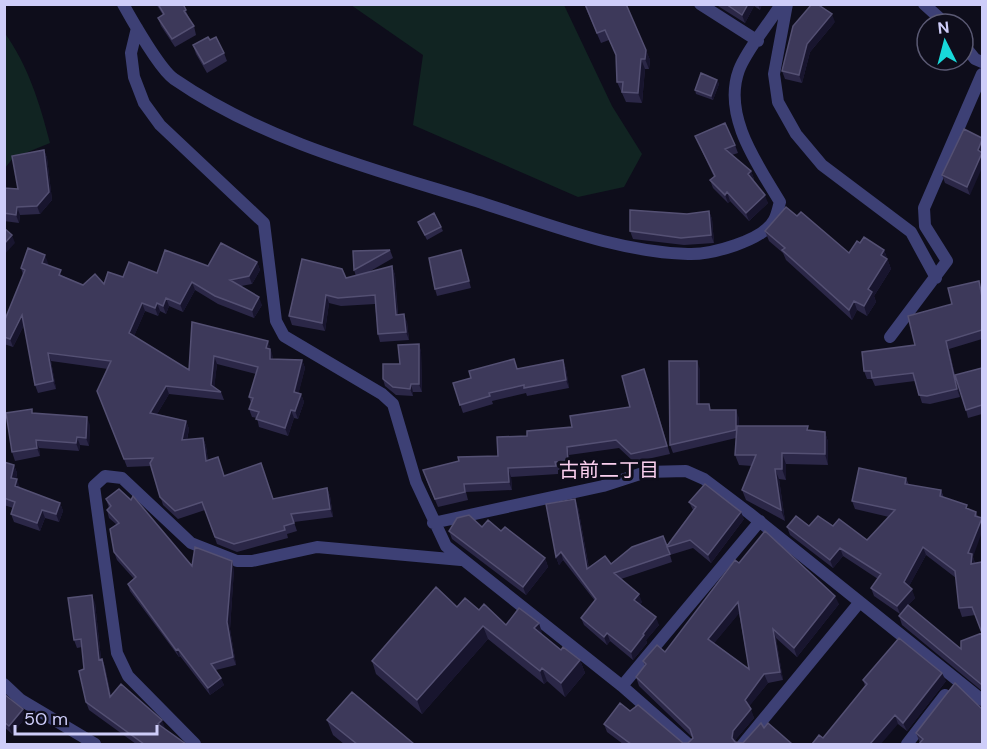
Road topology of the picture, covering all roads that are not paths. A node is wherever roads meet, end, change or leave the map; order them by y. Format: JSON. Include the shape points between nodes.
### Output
{"nodes":[{"id":1,"x":123,"y":4,"type":"edge"},
{"id":2,"x":700,"y":4,"type":"edge"},
{"id":3,"x":781,"y":4,"type":"edge"},
{"id":4,"x":787,"y":4,"type":"edge"},
{"id":5,"x":137,"y":28,"type":"junction"},
{"id":6,"x":758,"y":41,"type":"junction"},
{"id":7,"x":982,"y":74,"type":"edge"},
{"id":8,"x":936,"y":278,"type":"junction"},
{"id":9,"x":890,"y":337,"type":"dead end"},
{"id":10,"x":760,"y":521,"type":"junction"},
{"id":11,"x":433,"y":523,"type":"junction"},
{"id":12,"x":462,"y":560,"type":"junction"},
{"id":13,"x":859,"y":603,"type":"junction"},
{"id":14,"x":957,"y":680,"type":"junction"},
{"id":15,"x":4,"y":684,"type":"edge"},
{"id":16,"x":622,"y":686,"type":"junction"},
{"id":17,"x":982,"y":700,"type":"edge"},
{"id":18,"x":95,"y":744,"type":"edge"},
{"id":19,"x":195,"y":744,"type":"edge"},
{"id":20,"x":688,"y":744,"type":"edge"},
{"id":21,"x":744,"y":744,"type":"edge"},
{"id":22,"x":907,"y":744,"type":"edge"}],
"edges":[{"from":1,"to":5,"type":"street"},
{"from":2,"to":6,"type":"street"},
{"from":3,"to":6,"type":"street"},
{"from":4,"to":8,"type":"street","via":[[774,74],[778,102],[796,134],[822,165],[911,232]]},
{"from":5,"to":6,"type":"street","via":[[172,77],[229,110],[322,154],[589,237],[631,248],[690,254],[729,247],[755,237],[773,222],[780,202],[749,148],[734,105],[739,69]]},
{"from":5,"to":11,"type":"street","via":[[131,53],[134,77],[144,103],[160,125],[264,223],[276,321],[284,336],[393,404],[416,482]]},
{"from":7,"to":8,"type":"street","via":[[924,208],[925,226],[947,261]]},
{"from":8,"to":9,"type":"street"},
{"from":10,"to":11,"type":"street","via":[[704,479],[686,471],[666,470]]},
{"from":10,"to":13,"type":"street"},
{"from":10,"to":16,"type":"street"},
{"from":11,"to":12,"type":"street","via":[[446,546]]},
{"from":12,"to":16,"type":"street"},
{"from":12,"to":19,"type":"street","via":[[317,546],[237,561],[191,543],[122,478],[105,476],[94,486],[117,653],[128,676]]},
{"from":13,"to":14,"type":"street"},
{"from":13,"to":21,"type":"street"},
{"from":14,"to":17,"type":"street"},
{"from":14,"to":22,"type":"street"},
{"from":15,"to":18,"type":"street","via":[[21,700]]},
{"from":16,"to":20,"type":"street"}]}
